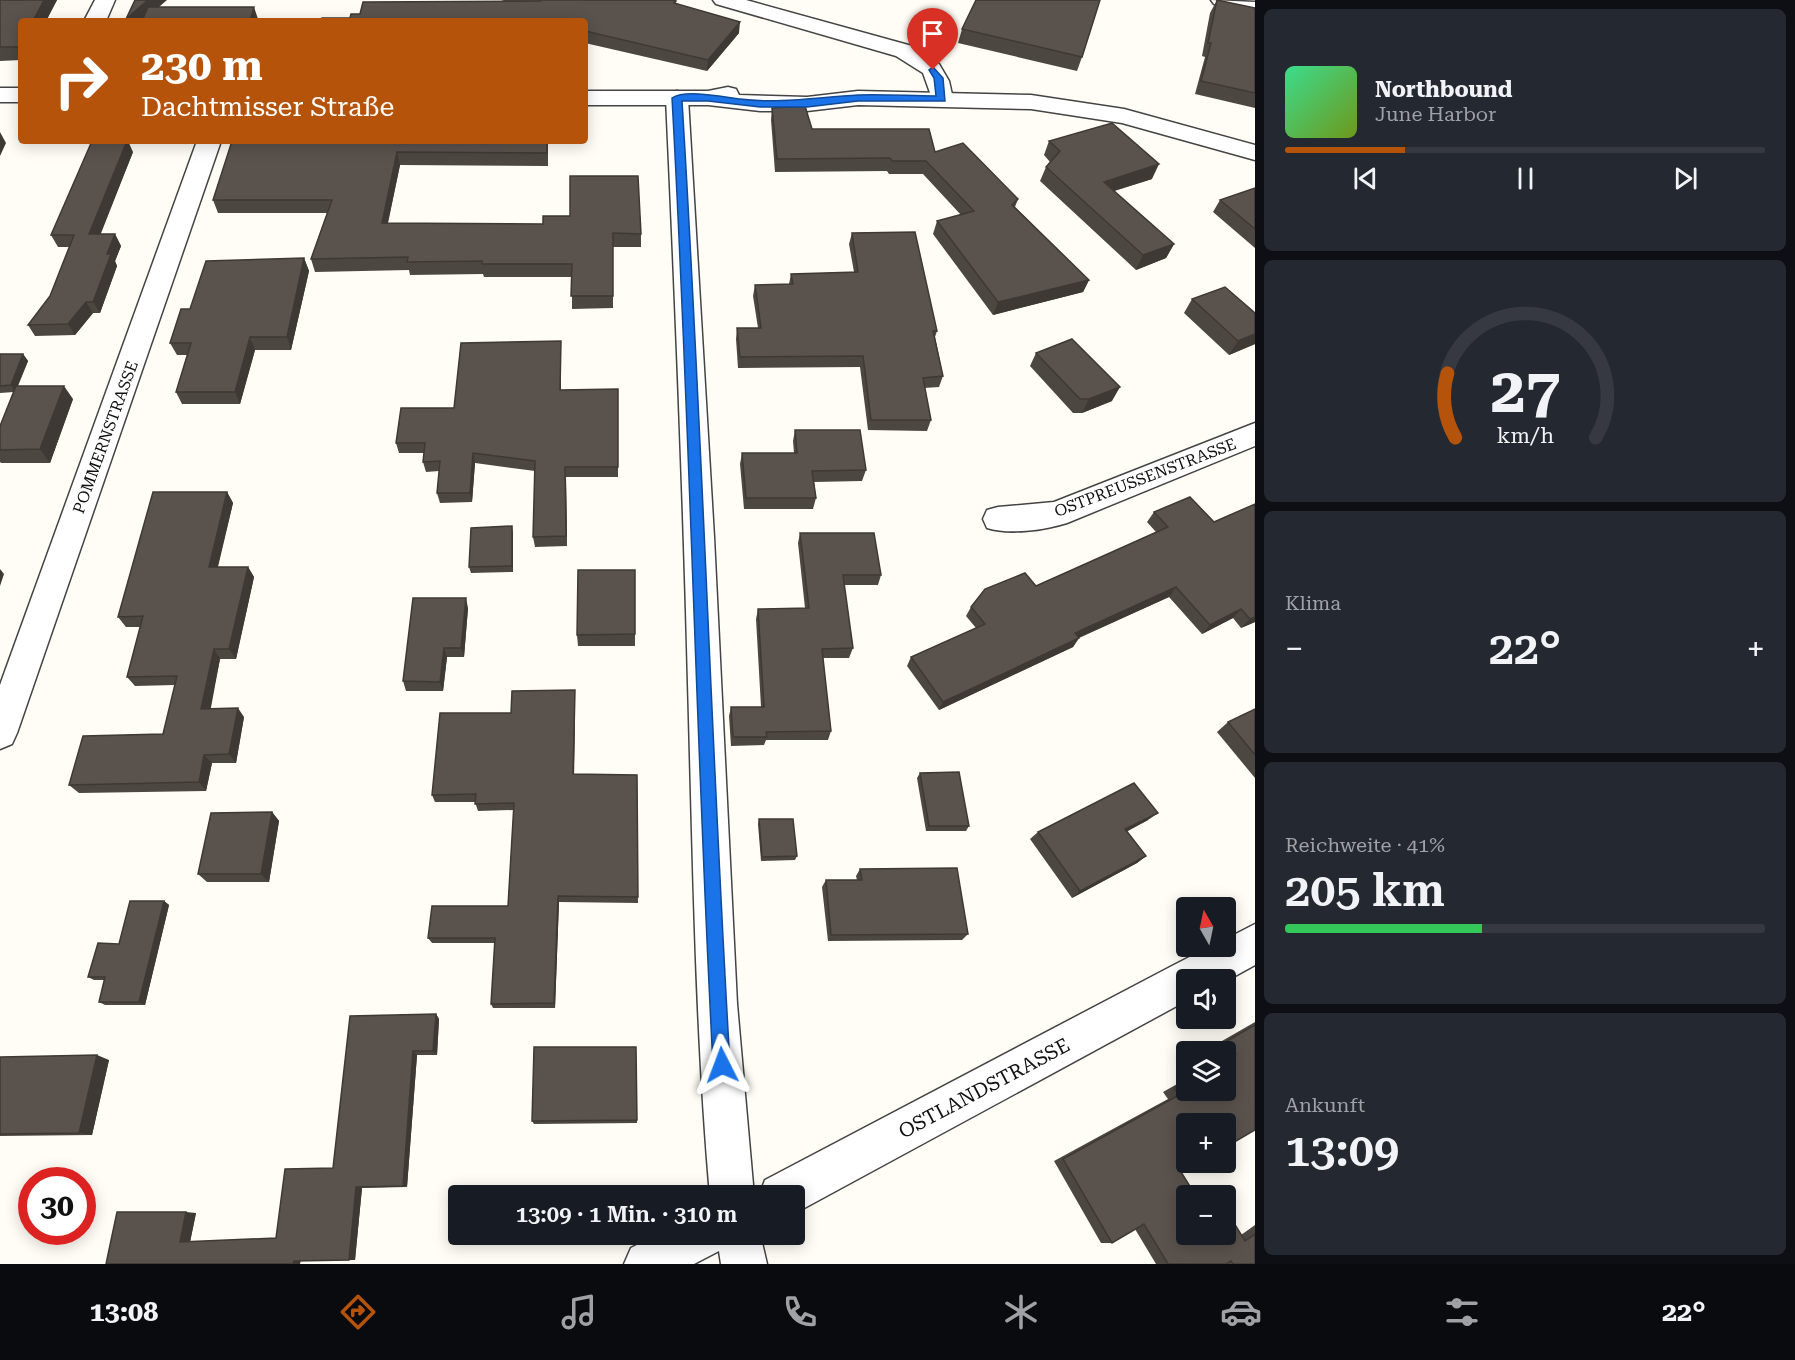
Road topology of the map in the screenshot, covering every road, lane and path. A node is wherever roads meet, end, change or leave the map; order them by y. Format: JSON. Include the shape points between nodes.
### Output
{"nodes":[{"id":1,"x":105,"y":0,"type":"edge"},
{"id":2,"x":723,"y":0,"type":"edge"},
{"id":3,"x":1221,"y":0,"type":"edge"},
{"id":4,"x":779,"y":6,"type":"edge"},
{"id":5,"x":1255,"y":8,"type":"edge"},
{"id":6,"x":96,"y":18,"type":"edge"},
{"id":7,"x":0,"y":95,"type":"edge"},
{"id":8,"x":18,"y":95,"type":"edge"},
{"id":9,"x":588,"y":98,"type":"edge"},
{"id":10,"x":677,"y":98,"type":"junction"},
{"id":11,"x":942,"y":99,"type":"junction"},
{"id":12,"x":208,"y":144,"type":"edge"},
{"id":13,"x":1255,"y":153,"type":"edge"},
{"id":14,"x":1255,"y":434,"type":"edge"},
{"id":15,"x":998,"y":519,"type":"dead end"},
{"id":16,"x":0,"y":733,"type":"edge"},
{"id":17,"x":1255,"y":944,"type":"edge"},
{"id":18,"x":1208,"y":969,"type":"edge"},
{"id":19,"x":1176,"y":986,"type":"edge"},
{"id":20,"x":731,"y":1185,"type":"edge"},
{"id":21,"x":802,"y":1185,"type":"edge"},
{"id":22,"x":684,"y":1245,"type":"edge"},
{"id":23,"x":740,"y":1245,"type":"edge"},
{"id":24,"x":647,"y":1264,"type":"edge"},
{"id":25,"x":744,"y":1264,"type":"edge"}],
"edges":[{"from":1,"to":6,"type":"street"},
{"from":2,"to":4,"type":"street"},
{"from":3,"to":5,"type":"street"},
{"from":4,"to":11,"type":"street","via":[[910,54],[937,75]]},
{"from":7,"to":8,"type":"street"},
{"from":9,"to":10,"type":"street"},
{"from":10,"to":11,"type":"street","via":[[760,105],[858,98]]},
{"from":10,"to":20,"type":"street","via":[[688,276],[712,901]]},
{"from":11,"to":13,"type":"street","via":[[1080,107],[1176,128]]},
{"from":12,"to":16,"type":"street","name":"POMMERNSTRASSE"},
{"from":14,"to":15,"type":"street","name":"OSTPREUSSENSTRASSE","via":[[1056,514]]},
{"from":17,"to":18,"type":"street","name":"OSTLANDSTRASSE"},
{"from":19,"to":21,"type":"street","name":"OSTLANDSTRASSE"},
{"from":22,"to":24,"type":"street"},
{"from":23,"to":25,"type":"street"}]}
